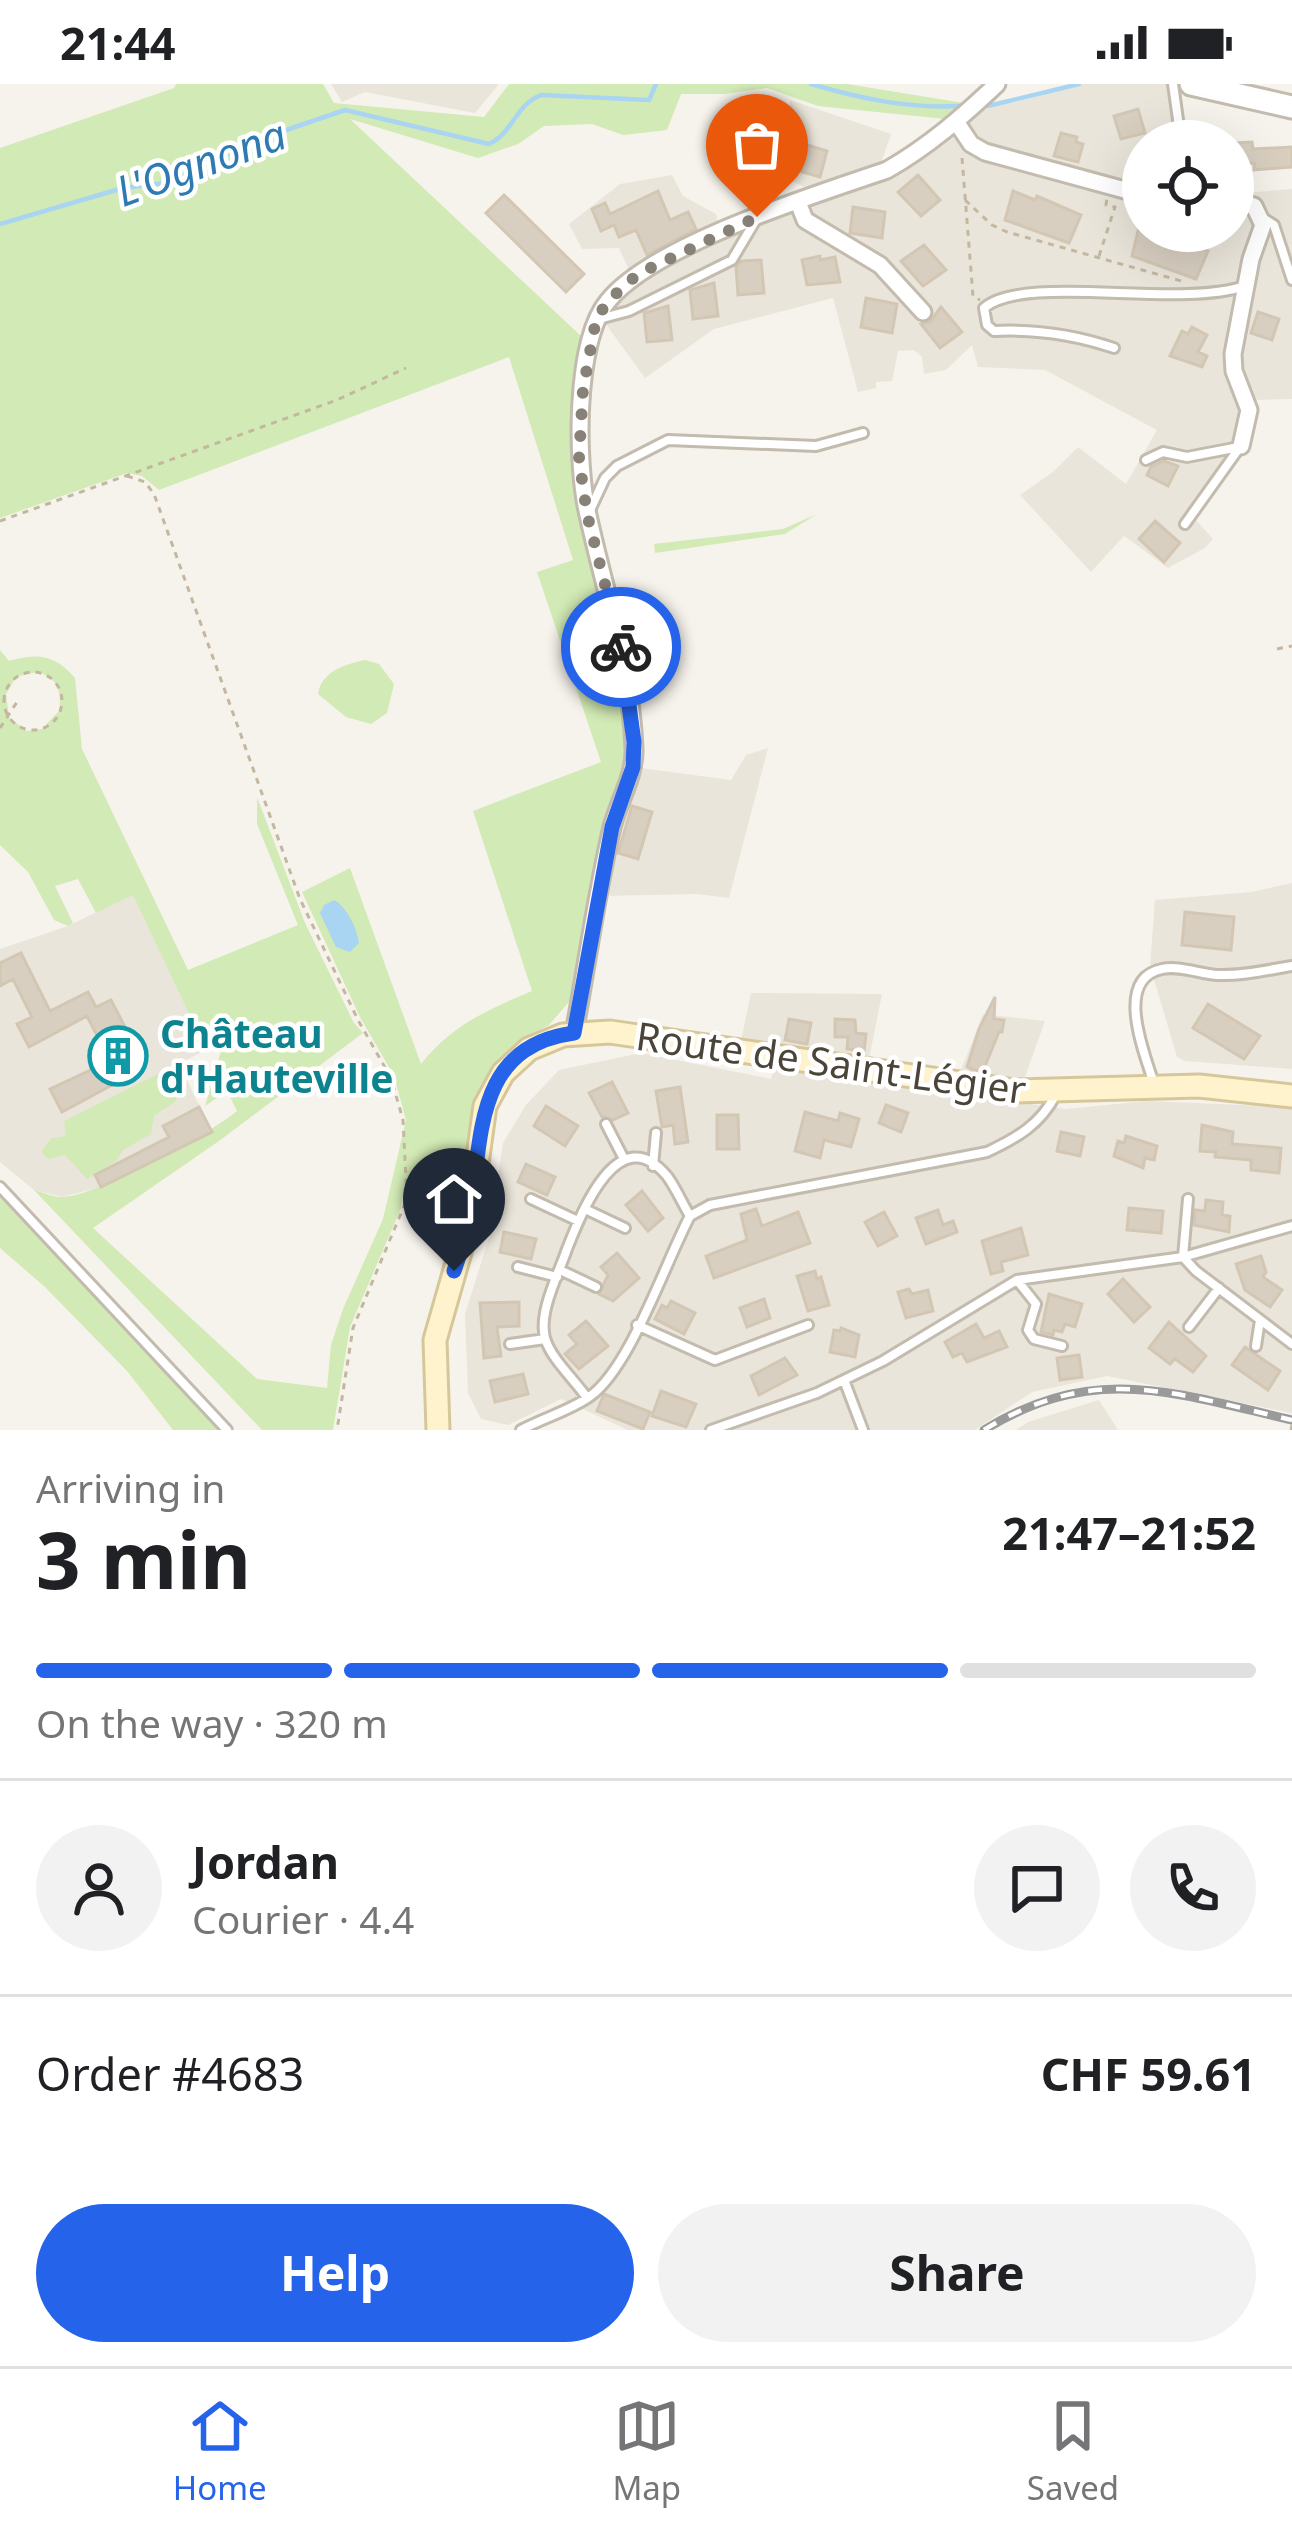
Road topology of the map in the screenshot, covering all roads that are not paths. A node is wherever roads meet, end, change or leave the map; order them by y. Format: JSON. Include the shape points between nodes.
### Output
{"nodes":[{"id":1,"x":997,"y":84,"type":"edge"},
{"id":2,"x":1173,"y":84,"type":"edge"},
{"id":3,"x":1191,"y":84,"type":"edge"},
{"id":4,"x":1292,"y":107,"type":"edge"},
{"id":5,"x":1177,"y":120,"type":"edge"},
{"id":6,"x":957,"y":122,"type":"junction"},
{"id":7,"x":1122,"y":189,"type":"edge"},
{"id":8,"x":798,"y":202,"type":"junction"},
{"id":9,"x":1254,"y":209,"type":"edge"},
{"id":10,"x":757,"y":217,"type":"junction"},
{"id":11,"x":1263,"y":218,"type":"junction"},
{"id":12,"x":1292,"y":280,"type":"edge"},
{"id":13,"x":1246,"y":286,"type":"junction"},
{"id":14,"x":923,"y":312,"type":"dead end"},
{"id":15,"x":595,"y":326,"type":"junction"},
{"id":16,"x":1114,"y":348,"type":"dead end"},
{"id":17,"x":863,"y":433,"type":"dead end"},
{"id":18,"x":1241,"y":446,"type":"junction"},
{"id":19,"x":1146,"y":460,"type":"dead end"},
{"id":20,"x":587,"y":514,"type":"junction"},
{"id":21,"x":1185,"y":524,"type":"dead end"},
{"id":22,"x":1292,"y":966,"type":"edge"},
{"id":23,"x":574,"y":1033,"type":"junction"},
{"id":24,"x":1154,"y":1087,"type":"junction"},
{"id":25,"x":1057,"y":1093,"type":"junction"},
{"id":26,"x":1292,"y":1096,"type":"edge"},
{"id":27,"x":606,"y":1124,"type":"dead end"},
{"id":28,"x":656,"y":1133,"type":"dead end"},
{"id":29,"x":624,"y":1159,"type":"junction"},
{"id":30,"x":653,"y":1166,"type":"junction"},
{"id":31,"x":0,"y":1187,"type":"edge"},
{"id":32,"x":531,"y":1199,"type":"dead end"},
{"id":33,"x":1188,"y":1199,"type":"dead end"},
{"id":34,"x":586,"y":1210,"type":"junction"},
{"id":35,"x":690,"y":1216,"type":"junction"},
{"id":36,"x":578,"y":1221,"type":"junction"},
{"id":37,"x":1292,"y":1226,"type":"edge"},
{"id":38,"x":625,"y":1228,"type":"dead end"},
{"id":39,"x":1183,"y":1257,"type":"junction"},
{"id":40,"x":518,"y":1267,"type":"dead end"},
{"id":41,"x":558,"y":1273,"type":"junction"},
{"id":42,"x":1017,"y":1280,"type":"junction"},
{"id":43,"x":596,"y":1287,"type":"dead end"},
{"id":44,"x":1219,"y":1288,"type":"junction"},
{"id":45,"x":1260,"y":1319,"type":"junction"},
{"id":46,"x":638,"y":1325,"type":"junction"},
{"id":47,"x":808,"y":1325,"type":"dead end"},
{"id":48,"x":1189,"y":1327,"type":"dead end"},
{"id":49,"x":545,"y":1340,"type":"junction"},
{"id":50,"x":509,"y":1344,"type":"dead end"},
{"id":51,"x":1292,"y":1344,"type":"edge"},
{"id":52,"x":1062,"y":1346,"type":"dead end"},
{"id":53,"x":1256,"y":1346,"type":"dead end"},
{"id":54,"x":844,"y":1380,"type":"junction"},
{"id":55,"x":438,"y":1398,"type":"junction"},
{"id":56,"x":587,"y":1398,"type":"junction"},
{"id":57,"x":533,"y":1427,"type":"edge"},
{"id":58,"x":227,"y":1430,"type":"edge"},
{"id":59,"x":439,"y":1430,"type":"edge"},
{"id":60,"x":458,"y":1430,"type":"edge"},
{"id":61,"x":521,"y":1430,"type":"edge"},
{"id":62,"x":710,"y":1430,"type":"edge"},
{"id":63,"x":863,"y":1430,"type":"edge"}],
"edges":[{"from":1,"to":6,"type":"street"},
{"from":2,"to":5,"type":"lane"},
{"from":3,"to":4,"type":"street"},
{"from":6,"to":7,"type":"street","via":[[985,152]]},
{"from":6,"to":8,"type":"street","via":[[887,170]]},
{"from":8,"to":10,"type":"street"},
{"from":8,"to":14,"type":"street","via":[[806,220],[880,265]]},
{"from":9,"to":11,"type":"street"},
{"from":10,"to":15,"type":"street","via":[[638,274],[607,302]]},
{"from":10,"to":15,"type":"lane","via":[[732,260]]},
{"from":11,"to":12,"type":"lane","via":[[1274,225]]},
{"from":11,"to":13,"type":"street"},
{"from":13,"to":16,"type":"lane","via":[[1177,297],[1047,291],[987,304],[994,331]]},
{"from":13,"to":18,"type":"street","via":[[1232,363],[1249,410]]},
{"from":15,"to":20,"type":"street","via":[[579,443]]},
{"from":17,"to":20,"type":"lane","via":[[817,446],[668,440],[610,472]]},
{"from":18,"to":19,"type":"lane"},
{"from":18,"to":21,"type":"lane"},
{"from":20,"to":23,"type":"street","via":[[618,632],[634,754],[608,844]]},
{"from":22,"to":24,"type":"lane","via":[[1242,975],[1156,970],[1143,982],[1134,1016]]},
{"from":23,"to":25,"type":"main road","name":"Route de Saint-Légier"},
{"from":23,"to":55,"type":"main road","name":"Route de Saint-Légier","via":[[519,1057],[484,1106],[469,1221],[435,1340]]},
{"from":24,"to":25,"type":"main road","name":"Route de Saint-Légier"},
{"from":24,"to":26,"type":"main road","name":"Route de Saint-Légier"},
{"from":25,"to":35,"type":"lane","via":[[1042,1118],[987,1152],[710,1205]]},
{"from":27,"to":29,"type":"lane"},
{"from":28,"to":30,"type":"lane"},
{"from":29,"to":30,"type":"lane"},
{"from":29,"to":34,"type":"lane","via":[[604,1174]]},
{"from":30,"to":35,"type":"lane"},
{"from":31,"to":58,"type":"lane"},
{"from":32,"to":36,"type":"lane"},
{"from":33,"to":39,"type":"lane"},
{"from":34,"to":36,"type":"lane"},
{"from":34,"to":38,"type":"lane"},
{"from":35,"to":46,"type":"lane"},
{"from":36,"to":41,"type":"lane"},
{"from":37,"to":39,"type":"lane"},
{"from":39,"to":42,"type":"lane"},
{"from":39,"to":44,"type":"lane"},
{"from":40,"to":41,"type":"lane"},
{"from":41,"to":43,"type":"lane"},
{"from":41,"to":49,"type":"lane"},
{"from":42,"to":52,"type":"lane","via":[[1036,1304],[1028,1330],[1034,1339]]},
{"from":42,"to":54,"type":"lane"},
{"from":44,"to":45,"type":"lane"},
{"from":44,"to":48,"type":"lane"},
{"from":45,"to":51,"type":"lane"},
{"from":45,"to":53,"type":"lane"},
{"from":46,"to":47,"type":"lane","via":[[715,1360]]},
{"from":46,"to":56,"type":"lane"},
{"from":49,"to":50,"type":"lane"},
{"from":49,"to":56,"type":"lane"},
{"from":54,"to":62,"type":"lane"},
{"from":54,"to":63,"type":"lane"},
{"from":55,"to":59,"type":"main road","name":"Route de Saint-Légier"},
{"from":55,"to":60,"type":"main road","name":"Route de Saint-Légier"},
{"from":56,"to":57,"type":"lane"},
{"from":57,"to":61,"type":"lane"}]}
